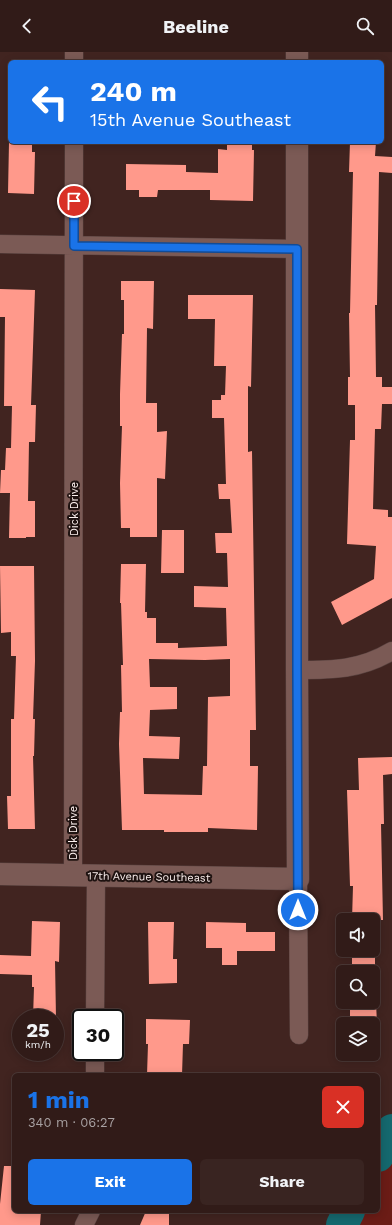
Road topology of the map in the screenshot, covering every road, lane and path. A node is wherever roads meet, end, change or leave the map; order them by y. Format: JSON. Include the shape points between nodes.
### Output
{"nodes":[{"id":1,"x":74,"y":144,"type":"edge"},
{"id":2,"x":297,"y":144,"type":"edge"},
{"id":3,"x":0,"y":244,"type":"edge"},
{"id":4,"x":74,"y":246,"type":"junction"},
{"id":5,"x":297,"y":249,"type":"junction"},
{"id":6,"x":392,"y":650,"type":"edge"},
{"id":7,"x":297,"y":670,"type":"junction"},
{"id":8,"x":0,"y":874,"type":"edge"},
{"id":9,"x":73,"y":876,"type":"junction"},
{"id":10,"x":96,"y":876,"type":"junction"},
{"id":11,"x":298,"y":879,"type":"junction"},
{"id":12,"x":95,"y":1009,"type":"edge"},
{"id":13,"x":299,"y":1035,"type":"dead end"},
{"id":14,"x":95,"y":1061,"type":"edge"},
{"id":15,"x":95,"y":1073,"type":"edge"},
{"id":16,"x":90,"y":1213,"type":"edge"},
{"id":17,"x":84,"y":1225,"type":"edge"}],
"edges":[{"from":1,"to":4,"type":"street","name":"Dick Drive"},
{"from":2,"to":5,"type":"street"},
{"from":3,"to":4,"type":"street"},
{"from":4,"to":5,"type":"street"},
{"from":4,"to":9,"type":"street","name":"Dick Drive"},
{"from":5,"to":7,"type":"street"},
{"from":6,"to":7,"type":"street","via":[[369,662],[348,668]]},
{"from":7,"to":11,"type":"street"},
{"from":8,"to":9,"type":"street","name":"17th Avenue Southeast"},
{"from":9,"to":10,"type":"street","name":"17th Avenue Southeast"},
{"from":10,"to":11,"type":"street","name":"17th Avenue Southeast"},
{"from":10,"to":12,"type":"street"},
{"from":11,"to":13,"type":"street"},
{"from":14,"to":15,"type":"street"},
{"from":16,"to":17,"type":"street"}]}
